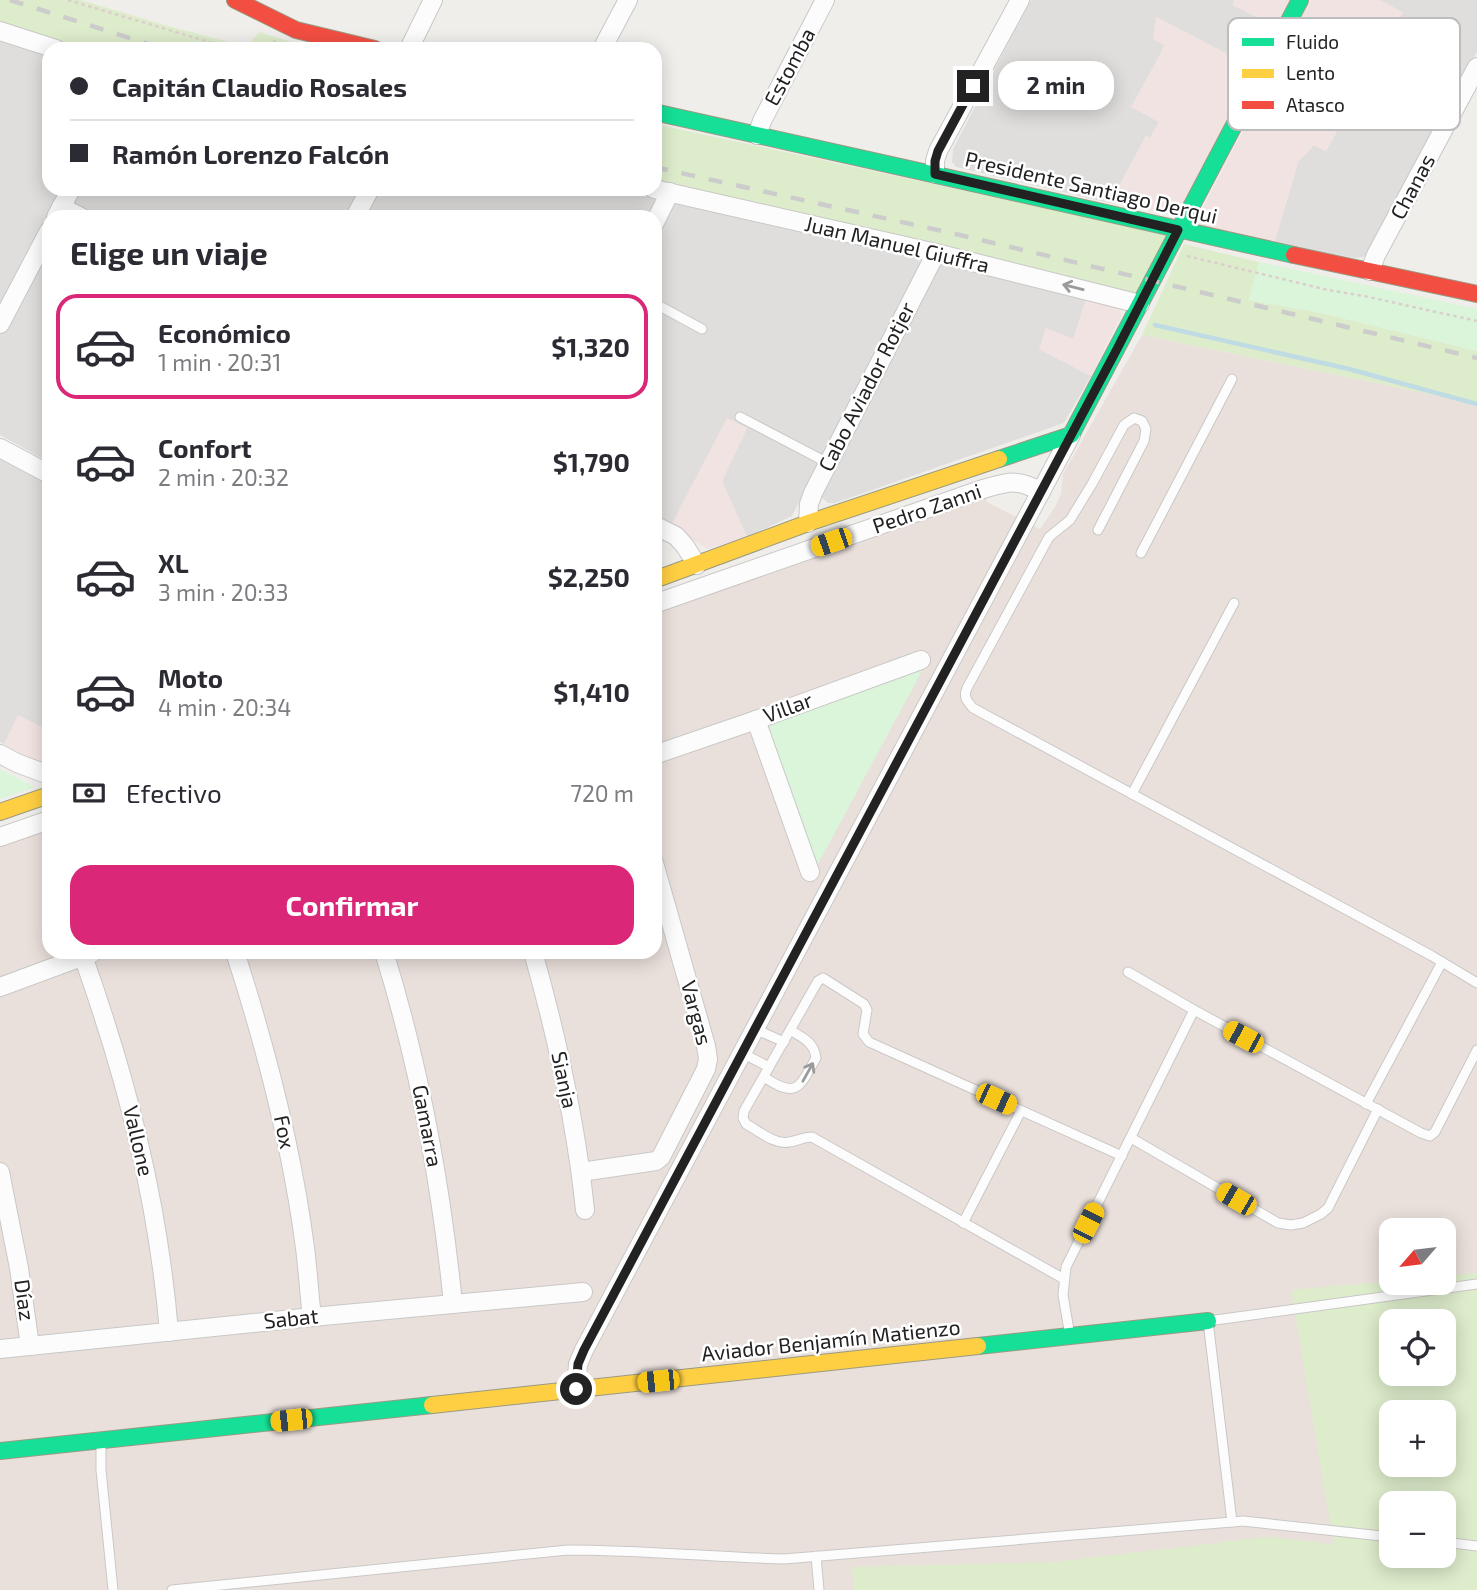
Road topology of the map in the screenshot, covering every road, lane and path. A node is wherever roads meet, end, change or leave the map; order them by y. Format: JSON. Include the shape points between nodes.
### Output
{"nodes":[{"id":1,"x":68,"y":0,"type":"edge"},
{"id":2,"x":433,"y":0,"type":"edge"},
{"id":3,"x":628,"y":0,"type":"edge"},
{"id":4,"x":825,"y":0,"type":"edge"},
{"id":5,"x":1020,"y":0,"type":"edge"},
{"id":6,"x":1300,"y":0,"type":"edge"},
{"id":7,"x":238,"y":1,"type":"edge"},
{"id":8,"x":1290,"y":18,"type":"edge"},
{"id":9,"x":0,"y":31,"type":"edge"},
{"id":10,"x":209,"y":42,"type":"edge"},
{"id":11,"x":346,"y":42,"type":"edge"},
{"id":12,"x":412,"y":42,"type":"edge"},
{"id":13,"x":606,"y":42,"type":"edge"},
{"id":14,"x":42,"y":45,"type":"edge"},
{"id":15,"x":1477,"y":67,"type":"edge"},
{"id":16,"x":1460,"y":99,"type":"edge"},
{"id":17,"x":662,"y":114,"type":"edge"},
{"id":18,"x":1231,"y":130,"type":"edge"},
{"id":19,"x":1443,"y":130,"type":"edge"},
{"id":20,"x":757,"y":135,"type":"junction"},
{"id":21,"x":935,"y":174,"type":"junction"},
{"id":22,"x":662,"y":190,"type":"edge"},
{"id":23,"x":1178,"y":230,"type":"junction"},
{"id":24,"x":42,"y":244,"type":"edge"},
{"id":25,"x":1168,"y":251,"type":"junction"},
{"id":26,"x":936,"y":253,"type":"junction"},
{"id":27,"x":1370,"y":271,"type":"junction"},
{"id":28,"x":1477,"y":294,"type":"edge"},
{"id":29,"x":1140,"y":304,"type":"junction"},
{"id":30,"x":662,"y":307,"type":"edge"},
{"id":31,"x":1477,"y":321,"type":"edge"},
{"id":32,"x":0,"y":324,"type":"edge"},
{"id":33,"x":702,"y":329,"type":"dead end"},
{"id":34,"x":1232,"y":379,"type":"dead end"},
{"id":35,"x":740,"y":417,"type":"dead end"},
{"id":36,"x":1071,"y":435,"type":"junction"},
{"id":37,"x":0,"y":448,"type":"edge"},
{"id":38,"x":828,"y":463,"type":"junction"},
{"id":39,"x":42,"y":470,"type":"edge"},
{"id":40,"x":1041,"y":492,"type":"junction"},
{"id":41,"x":808,"y":523,"type":"junction"},
{"id":42,"x":662,"y":529,"type":"edge"},
{"id":43,"x":1098,"y":530,"type":"dead end"},
{"id":44,"x":1142,"y":553,"type":"dead end"},
{"id":45,"x":697,"y":565,"type":"junction"},
{"id":46,"x":662,"y":577,"type":"edge"},
{"id":47,"x":662,"y":601,"type":"edge"},
{"id":48,"x":1234,"y":603,"type":"dead end"},
{"id":49,"x":921,"y":660,"type":"dead end"},
{"id":50,"x":756,"y":720,"type":"junction"},
{"id":51,"x":662,"y":752,"type":"edge"},
{"id":52,"x":0,"y":754,"type":"edge"},
{"id":53,"x":42,"y":772,"type":"edge"},
{"id":54,"x":1132,"y":794,"type":"junction"},
{"id":55,"x":42,"y":797,"type":"edge"},
{"id":56,"x":0,"y":812,"type":"edge"},
{"id":57,"x":42,"y":822,"type":"edge"},
{"id":58,"x":0,"y":837,"type":"edge"},
{"id":59,"x":810,"y":872,"type":"dead end"},
{"id":60,"x":662,"y":891,"type":"edge"},
{"id":61,"x":76,"y":959,"type":"edge"},
{"id":62,"x":90,"y":959,"type":"edge"},
{"id":63,"x":237,"y":959,"type":"edge"},
{"id":64,"x":386,"y":959,"type":"edge"},
{"id":65,"x":535,"y":959,"type":"edge"},
{"id":66,"x":1442,"y":962,"type":"junction"},
{"id":67,"x":1128,"y":972,"type":"dead end"},
{"id":68,"x":1477,"y":983,"type":"edge"},
{"id":69,"x":0,"y":987,"type":"edge"},
{"id":70,"x":1194,"y":1010,"type":"junction"},
{"id":71,"x":755,"y":1028,"type":"junction"},
{"id":72,"x":790,"y":1030,"type":"junction"},
{"id":73,"x":784,"y":1042,"type":"junction"},
{"id":74,"x":1477,"y":1050,"type":"edge"},
{"id":75,"x":742,"y":1053,"type":"junction"},
{"id":76,"x":769,"y":1068,"type":"junction"},
{"id":77,"x":764,"y":1077,"type":"junction"},
{"id":78,"x":1366,"y":1104,"type":"junction"},
{"id":79,"x":1378,"y":1110,"type":"junction"},
{"id":80,"x":1021,"y":1111,"type":"junction"},
{"id":81,"x":1131,"y":1138,"type":"junction"},
{"id":82,"x":1122,"y":1156,"type":"junction"},
{"id":83,"x":0,"y":1172,"type":"edge"},
{"id":84,"x":581,"y":1172,"type":"junction"},
{"id":85,"x":585,"y":1210,"type":"dead end"},
{"id":86,"x":963,"y":1223,"type":"junction"},
{"id":87,"x":1064,"y":1279,"type":"junction"},
{"id":88,"x":1477,"y":1284,"type":"edge"},
{"id":89,"x":583,"y":1292,"type":"dead end"},
{"id":90,"x":453,"y":1304,"type":"junction"},
{"id":91,"x":312,"y":1317,"type":"junction"},
{"id":92,"x":1208,"y":1321,"type":"junction"},
{"id":93,"x":169,"y":1332,"type":"junction"},
{"id":94,"x":1070,"y":1337,"type":"junction"},
{"id":95,"x":30,"y":1346,"type":"junction"},
{"id":96,"x":0,"y":1349,"type":"edge"},
{"id":97,"x":576,"y":1389,"type":"junction"},
{"id":98,"x":101,"y":1440,"type":"junction"},
{"id":99,"x":0,"y":1451,"type":"edge"},
{"id":100,"x":1232,"y":1522,"type":"junction"},
{"id":101,"x":1379,"y":1536,"type":"edge"},
{"id":102,"x":1456,"y":1543,"type":"edge"},
{"id":103,"x":1477,"y":1546,"type":"edge"},
{"id":104,"x":816,"y":1556,"type":"junction"},
{"id":105,"x":228,"y":1587,"type":"edge"},
{"id":106,"x":113,"y":1590,"type":"edge"},
{"id":107,"x":172,"y":1590,"type":"edge"},
{"id":108,"x":819,"y":1590,"type":"edge"}],
"edges":[{"from":1,"to":10,"type":"path"},
{"from":2,"to":12,"type":"street"},
{"from":3,"to":13,"type":"street"},
{"from":4,"to":20,"type":"street","name":"Estomba"},
{"from":5,"to":21,"type":"street","via":[[938,151]]},
{"from":6,"to":8,"type":"street"},
{"from":7,"to":11,"type":"street","via":[[296,30]]},
{"from":9,"to":14,"type":"street"},
{"from":15,"to":16,"type":"street","name":"Chanas"},
{"from":17,"to":20,"type":"street","name":"Presidente Santiago Derqui"},
{"from":18,"to":23,"type":"street"},
{"from":19,"to":27,"type":"street","name":"Chanas"},
{"from":20,"to":21,"type":"street","name":"Presidente Santiago Derqui"},
{"from":21,"to":23,"type":"street","name":"Presidente Santiago Derqui"},
{"from":22,"to":26,"type":"street","name":"Juan Manuel Giuffra"},
{"from":23,"to":25,"type":"street"},
{"from":23,"to":27,"type":"street","name":"Presidente Santiago Derqui"},
{"from":24,"to":32,"type":"street"},
{"from":25,"to":29,"type":"street"},
{"from":25,"to":31,"type":"path"},
{"from":29,"to":26,"type":"street","name":"Juan Manuel Giuffra","one_way":true},
{"from":26,"to":38,"type":"street","name":"Cabo Aviador Rotjer"},
{"from":27,"to":28,"type":"street","name":"Presidente Santiago Derqui"},
{"from":29,"to":36,"type":"street"},
{"from":30,"to":33,"type":"lane"},
{"from":34,"to":44,"type":"lane"},
{"from":35,"to":38,"type":"lane"},
{"from":36,"to":40,"type":"street"},
{"from":36,"to":41,"type":"street"},
{"from":37,"to":39,"type":"street"},
{"from":38,"to":41,"type":"street","name":"Cabo Aviador Rotjer","via":[[809,504]]},
{"from":40,"to":47,"type":"street","name":"Pedro Zanni","via":[[1017,482],[983,489]]},
{"from":40,"to":71,"type":"street"},
{"from":41,"to":45,"type":"street"},
{"from":42,"to":45,"type":"street","via":[[676,536]]},
{"from":43,"to":54,"type":"lane","via":[[1144,441],[1146,429],[1134,418],[1124,425],[1072,516],[1049,537],[964,694],[973,708]]},
{"from":45,"to":46,"type":"street"},
{"from":48,"to":54,"type":"lane"},
{"from":49,"to":50,"type":"street","name":"Villar"},
{"from":50,"to":51,"type":"street","name":"Villar"},
{"from":50,"to":59,"type":"street"},
{"from":52,"to":53,"type":"street"},
{"from":54,"to":66,"type":"lane"},
{"from":55,"to":56,"type":"street"},
{"from":57,"to":58,"type":"street"},
{"from":60,"to":84,"type":"street","name":"Vargas","via":[[706,1046],[706,1069],[661,1157]]},
{"from":61,"to":69,"type":"street"},
{"from":62,"to":93,"type":"street","name":"Vallone","via":[[142,1154],[165,1278]]},
{"from":63,"to":91,"type":"street","name":"Fox","via":[[264,1048],[293,1175]]},
{"from":64,"to":90,"type":"street","name":"Gamarra","via":[[425,1110]]},
{"from":65,"to":84,"type":"street","name":"Sianja"},
{"from":66,"to":68,"type":"lane"},
{"from":66,"to":78,"type":"lane"},
{"from":67,"to":70,"type":"lane"},
{"from":70,"to":78,"type":"lane"},
{"from":70,"to":81,"type":"lane"},
{"from":71,"to":73,"type":"lane"},
{"from":71,"to":75,"type":"street"},
{"from":72,"to":73,"type":"lane"},
{"from":77,"to":72,"type":"lane","one_way":true,"via":[[785,1089],[802,1084],[816,1058],[807,1041]]},
{"from":72,"to":80,"type":"lane","via":[[823,978],[864,1004],[863,1034],[869,1042]]},
{"from":73,"to":76,"type":"lane"},
{"from":74,"to":79,"type":"lane","via":[[1430,1136]]},
{"from":75,"to":76,"type":"lane"},
{"from":75,"to":97,"type":"street","via":[[584,1350]]},
{"from":76,"to":77,"type":"lane"},
{"from":77,"to":86,"type":"lane","via":[[744,1111],[746,1124],[779,1142],[812,1137]]},
{"from":78,"to":79,"type":"lane"},
{"from":79,"to":81,"type":"lane","via":[[1328,1208],[1290,1225],[1278,1223]]},
{"from":80,"to":82,"type":"lane"},
{"from":80,"to":86,"type":"lane"},
{"from":81,"to":82,"type":"lane"},
{"from":82,"to":87,"type":"lane"},
{"from":83,"to":95,"type":"street","name":"Díaz"},
{"from":84,"to":85,"type":"street","name":"Sianja"},
{"from":86,"to":87,"type":"lane"},
{"from":87,"to":94,"type":"lane"},
{"from":88,"to":92,"type":"lane"},
{"from":89,"to":90,"type":"street","name":"Sabat"},
{"from":90,"to":91,"type":"street","name":"Sabat"},
{"from":91,"to":93,"type":"street","name":"Sabat"},
{"from":92,"to":94,"type":"street","name":"Aviador Benjamín Matienzo"},
{"from":92,"to":100,"type":"lane"},
{"from":93,"to":95,"type":"street","name":"Sabat"},
{"from":94,"to":97,"type":"street","name":"Aviador Benjamín Matienzo"},
{"from":95,"to":96,"type":"street","name":"Sabat"},
{"from":97,"to":98,"type":"street","name":"Aviador Benjamín Matienzo"},
{"from":98,"to":99,"type":"street","name":"Aviador Benjamín Matienzo"},
{"from":98,"to":106,"type":"lane"},
{"from":100,"to":101,"type":"lane"},
{"from":100,"to":104,"type":"lane"},
{"from":102,"to":103,"type":"lane"},
{"from":104,"to":105,"type":"lane","via":[[732,1558],[568,1550]]},
{"from":104,"to":108,"type":"lane"},
{"from":105,"to":107,"type":"lane"}]}
